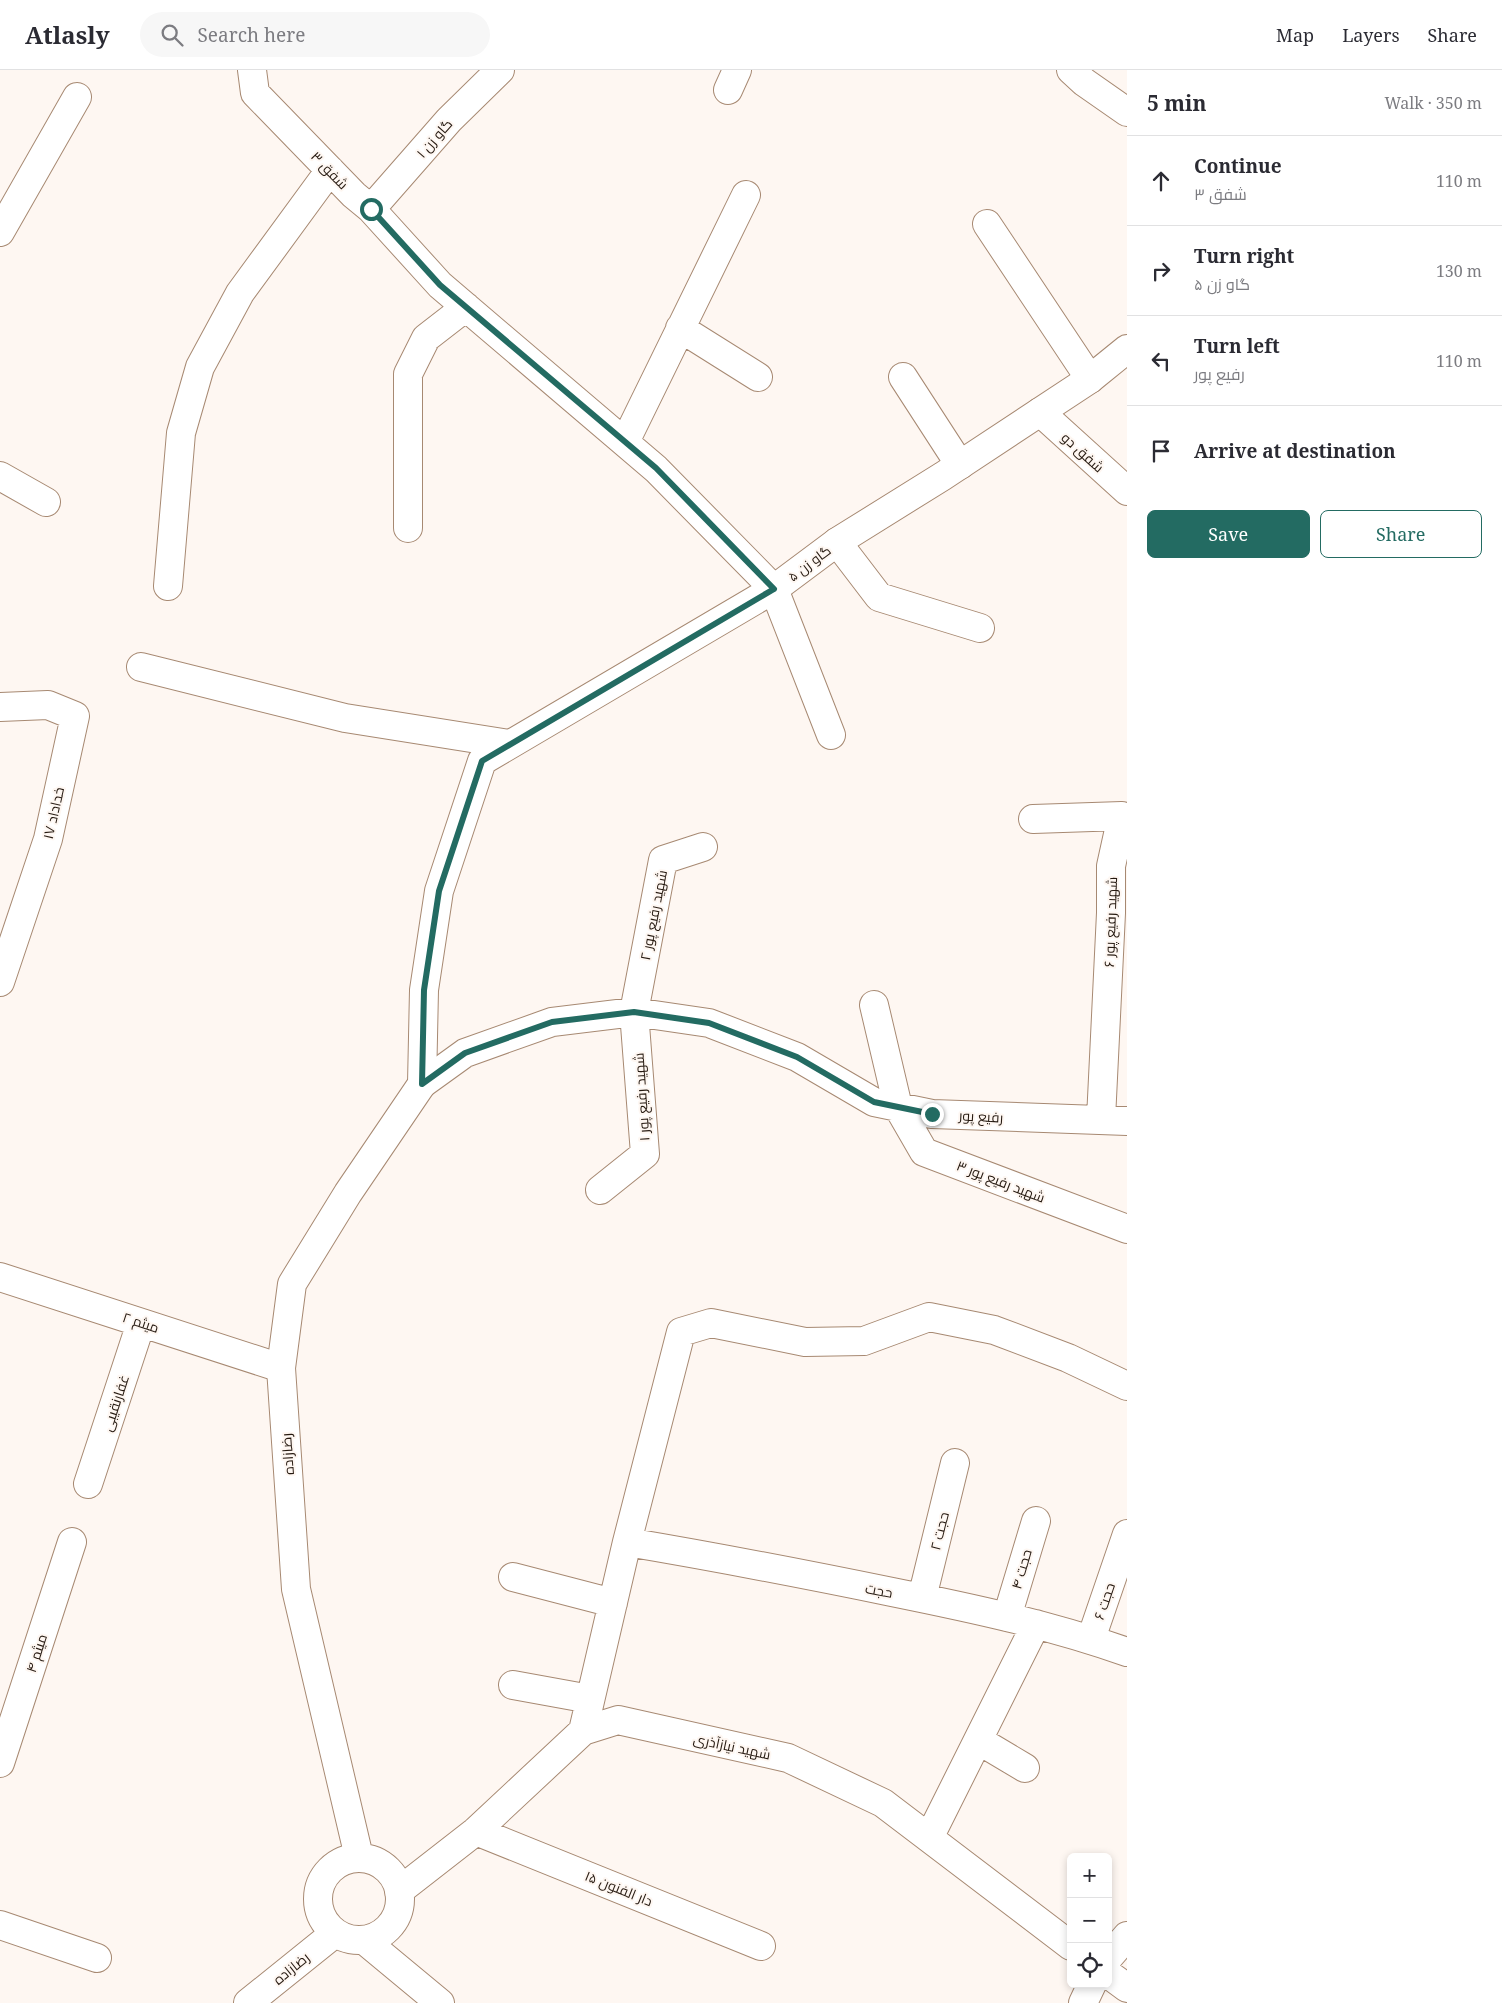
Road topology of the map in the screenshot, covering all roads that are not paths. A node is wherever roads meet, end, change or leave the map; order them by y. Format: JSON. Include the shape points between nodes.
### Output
{"nodes":[{"id":1,"x":252,"y":70,"type":"edge"},
{"id":2,"x":500,"y":70,"type":"edge"},
{"id":3,"x":1071,"y":70,"type":"edge"},
{"id":4,"x":77,"y":97,"type":"dead end"},
{"id":5,"x":1127,"y":112,"type":"edge"},
{"id":6,"x":330,"y":170,"type":"junction"},
{"id":7,"x":746,"y":195,"type":"dead end"},
{"id":8,"x":371,"y":209,"type":"junction"},
{"id":9,"x":987,"y":224,"type":"dead end"},
{"id":10,"x":0,"y":232,"type":"edge"},
{"id":11,"x":466,"y":307,"type":"junction"},
{"id":12,"x":680,"y":328,"type":"junction"},
{"id":13,"x":1127,"y":349,"type":"edge"},
{"id":14,"x":758,"y":377,"type":"dead end"},
{"id":15,"x":903,"y":377,"type":"dead end"},
{"id":16,"x":1090,"y":379,"type":"junction"},
{"id":17,"x":1040,"y":412,"type":"junction"},
{"id":18,"x":625,"y":442,"type":"junction"},
{"id":19,"x":960,"y":465,"type":"junction"},
{"id":20,"x":0,"y":476,"type":"edge"},
{"id":21,"x":1127,"y":491,"type":"edge"},
{"id":22,"x":46,"y":502,"type":"dead end"},
{"id":23,"x":408,"y":528,"type":"dead end"},
{"id":24,"x":837,"y":542,"type":"junction"},
{"id":25,"x":168,"y":586,"type":"dead end"},
{"id":26,"x":774,"y":589,"type":"junction"},
{"id":27,"x":980,"y":628,"type":"dead end"},
{"id":28,"x":142,"y":667,"type":"dead end"},
{"id":29,"x":0,"y":706,"type":"edge"},
{"id":30,"x":831,"y":735,"type":"dead end"},
{"id":31,"x":509,"y":744,"type":"junction"},
{"id":32,"x":1033,"y":819,"type":"dead end"},
{"id":33,"x":704,"y":847,"type":"dead end"},
{"id":34,"x":0,"y":982,"type":"edge"},
{"id":35,"x":874,"y":1005,"type":"dead end"},
{"id":36,"x":634,"y":1012,"type":"junction"},
{"id":37,"x":422,"y":1084,"type":"junction"},
{"id":38,"x":898,"y":1107,"type":"junction"},
{"id":39,"x":1114,"y":1120,"type":"edge"},
{"id":40,"x":600,"y":1190,"type":"dead end"},
{"id":41,"x":1127,"y":1229,"type":"edge"},
{"id":42,"x":0,"y":1277,"type":"edge"},
{"id":43,"x":141,"y":1323,"type":"junction"},
{"id":44,"x":281,"y":1368,"type":"junction"},
{"id":45,"x":1127,"y":1386,"type":"edge"},
{"id":46,"x":955,"y":1463,"type":"dead end"},
{"id":47,"x":88,"y":1484,"type":"dead end"},
{"id":48,"x":1036,"y":1521,"type":"dead end"},
{"id":49,"x":1127,"y":1534,"type":"edge"},
{"id":50,"x":72,"y":1542,"type":"dead end"},
{"id":51,"x":627,"y":1542,"type":"junction"},
{"id":52,"x":513,"y":1577,"type":"dead end"},
{"id":53,"x":922,"y":1598,"type":"junction"},
{"id":54,"x":613,"y":1603,"type":"junction"},
{"id":55,"x":1007,"y":1618,"type":"junction"},
{"id":56,"x":1036,"y":1624,"type":"junction"},
{"id":57,"x":1091,"y":1639,"type":"junction"},
{"id":58,"x":1127,"y":1652,"type":"edge"},
{"id":59,"x":512,"y":1685,"type":"dead end"},
{"id":60,"x":590,"y":1699,"type":"junction"},
{"id":61,"x":583,"y":1731,"type":"junction"},
{"id":62,"x":978,"y":1740,"type":"junction"},
{"id":63,"x":0,"y":1763,"type":"edge"},
{"id":64,"x":1026,"y":1768,"type":"dead end"},
{"id":65,"x":476,"y":1831,"type":"junction"},
{"id":66,"x":929,"y":1838,"type":"junction"},
{"id":67,"x":359,"y":1857,"type":"junction"},
{"id":68,"x":399,"y":1891,"type":"junction"},
{"id":69,"x":0,"y":1925,"type":"edge"},
{"id":70,"x":335,"y":1933,"type":"junction"},
{"id":71,"x":1127,"y":1936,"type":"edge"},
{"id":72,"x":364,"y":1940,"type":"junction"},
{"id":73,"x":1067,"y":1943,"type":"edge"},
{"id":74,"x":761,"y":1946,"type":"dead end"},
{"id":75,"x":1112,"y":1953,"type":"edge"},
{"id":76,"x":97,"y":1958,"type":"dead end"},
{"id":77,"x":1112,"y":1977,"type":"edge"},
{"id":78,"x":1090,"y":1988,"type":"edge"},
{"id":79,"x":1127,"y":1988,"type":"edge"},
{"id":80,"x":248,"y":2003,"type":"edge"},
{"id":81,"x":440,"y":2003,"type":"edge"},
{"id":82,"x":1083,"y":2003,"type":"edge"}],
"edges":[{"from":1,"to":6,"type":"street","name":"شفق ۳","via":[[255,93]]},
{"from":2,"to":8,"type":"street","name":"گاو زن ۱","via":[[449,120]]},
{"from":3,"to":5,"type":"street"},
{"from":4,"to":10,"type":"street"},
{"from":6,"to":8,"type":"street","name":"شفق ۳"},
{"from":6,"to":25,"type":"street","via":[[240,293],[200,367],[181,433]]},
{"from":7,"to":12,"type":"street"},
{"from":8,"to":11,"type":"street","name":"شفق ۳","via":[[440,285]]},
{"from":9,"to":16,"type":"street"},
{"from":11,"to":18,"type":"street","name":"شفق ۳"},
{"from":11,"to":23,"type":"street","via":[[426,338],[408,374]]},
{"from":12,"to":14,"type":"street"},
{"from":12,"to":18,"type":"street"},
{"from":13,"to":16,"type":"street","name":"گاو زن ۵"},
{"from":15,"to":19,"type":"street"},
{"from":16,"to":17,"type":"street","name":"گاو زن ۵"},
{"from":17,"to":19,"type":"street","name":"گاو زن ۵"},
{"from":17,"to":21,"type":"street","name":"شفق دو"},
{"from":18,"to":26,"type":"street","name":"شفق ۳","via":[[656,468]]},
{"from":19,"to":24,"type":"street","name":"گاو زن ۵"},
{"from":20,"to":22,"type":"street"},
{"from":24,"to":26,"type":"street","name":"گاو زن ۵"},
{"from":24,"to":27,"type":"street","via":[[879,597]]},
{"from":26,"to":30,"type":"street"},
{"from":26,"to":31,"type":"street","name":"گاو زن ۵"},
{"from":28,"to":31,"type":"street","via":[[345,718]]},
{"from":29,"to":34,"type":"street","name":"خداداد ۱۷","via":[[48,705],[75,716],[48,839]]},
{"from":31,"to":37,"type":"street","name":"گاو زن ۵","via":[[482,761],[439,891],[424,990]]},
{"from":32,"to":39,"type":"street","name":"شهید رفیع پور ۶","via":[[1122,816],[1111,866]]},
{"from":33,"to":36,"type":"street","name":"شهید رفیع پور ۲","via":[[663,860]]},
{"from":35,"to":38,"type":"street","name":"شهید رفیع پور ۳"},
{"from":36,"to":37,"type":"street","name":"رفیع پور","via":[[552,1022],[465,1053]]},
{"from":36,"to":38,"type":"street","name":"رفیع پور","via":[[709,1023],[797,1057],[874,1102]]},
{"from":36,"to":40,"type":"street","name":"شهید رفیع پور ۱","via":[[645,1154]]},
{"from":37,"to":44,"type":"street","name":"رضازاده","via":[[348,1192],[292,1284]]},
{"from":38,"to":39,"type":"street","name":"رفیع پور","via":[[932,1114]]},
{"from":38,"to":41,"type":"street","name":"شهید رفیع پور ۳","via":[[924,1152]]},
{"from":42,"to":43,"type":"street","name":"میثم ۲"},
{"from":43,"to":44,"type":"street","name":"میثم ۲"},
{"from":43,"to":47,"type":"street","name":"غفارنقیبی"},
{"from":44,"to":67,"type":"street","name":"رضازاده","via":[[296,1589]]},
{"from":45,"to":51,"type":"street","via":[[1068,1358],[994,1330],[929,1317],[864,1341],[804,1342],[711,1324],[681,1332]]},
{"from":46,"to":53,"type":"street","name":"حجت ۲"},
{"from":48,"to":55,"type":"street","name":"حجت ۴"},
{"from":49,"to":57,"type":"street","name":"حجت ۶"},
{"from":50,"to":63,"type":"street","name":"میثم ۴"},
{"from":51,"to":53,"type":"street","name":"حجت"},
{"from":51,"to":54,"type":"street"},
{"from":52,"to":54,"type":"street"},
{"from":53,"to":55,"type":"street","name":"حجت"},
{"from":54,"to":60,"type":"street"},
{"from":55,"to":56,"type":"street","name":"حجت"},
{"from":56,"to":57,"type":"street","name":"حجت"},
{"from":56,"to":62,"type":"street"},
{"from":57,"to":58,"type":"street","name":"حجت"},
{"from":59,"to":60,"type":"street"},
{"from":60,"to":61,"type":"street"},
{"from":61,"to":65,"type":"street","name":"شهید نیازآذری"},
{"from":61,"to":66,"type":"street","name":"شهید نیازآذری","via":[[618,1720],[788,1758],[882,1803]]},
{"from":62,"to":64,"type":"street"},
{"from":62,"to":66,"type":"street"},
{"from":65,"to":68,"type":"street","name":"شهید نیازآذری"},
{"from":65,"to":74,"type":"street","name":"دار الفنون ۱۵"},
{"from":66,"to":73,"type":"street","name":"شهید نیازآذری"},
{"from":67,"to":68,"type":"street","via":[[385,1867]]},
{"from":67,"to":70,"type":"street","via":[[342,1861],[328,1871],[319,1887],[318,1904],[323,1920]]},
{"from":68,"to":72,"type":"street","via":[[399,1908],[393,1923],[380,1934]]},
{"from":69,"to":76,"type":"street"},
{"from":70,"to":72,"type":"street"},
{"from":70,"to":80,"type":"street","name":"رضازاده"},
{"from":71,"to":75,"type":"street"},
{"from":72,"to":81,"type":"street"},
{"from":77,"to":79,"type":"street"},
{"from":78,"to":82,"type":"street"}]}
